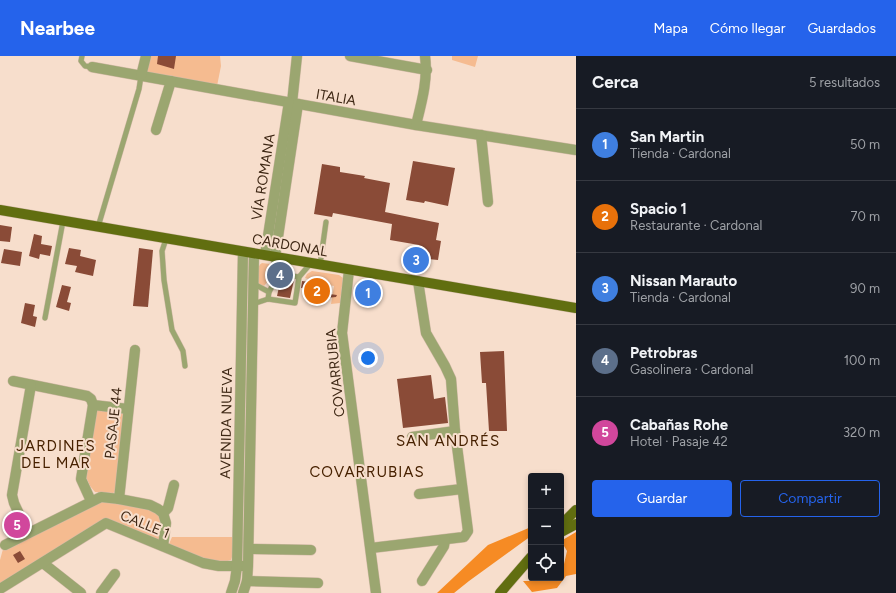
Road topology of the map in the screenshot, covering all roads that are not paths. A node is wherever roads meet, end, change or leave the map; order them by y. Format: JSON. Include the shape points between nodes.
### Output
{"nodes":[{"id":1,"x":82,"y":56,"type":"edge"},
{"id":2,"x":146,"y":56,"type":"edge"},
{"id":3,"x":297,"y":56,"type":"edge"},
{"id":4,"x":350,"y":56,"type":"edge"},
{"id":5,"x":425,"y":56,"type":"edge"},
{"id":6,"x":92,"y":67,"type":"joint"},
{"id":7,"x":427,"y":70,"type":"junction"},
{"id":8,"x":140,"y":76,"type":"junction"},
{"id":9,"x":170,"y":81,"type":"junction"},
{"id":10,"x":293,"y":103,"type":"junction"},
{"id":11,"x":416,"y":125,"type":"junction"},
{"id":12,"x":156,"y":130,"type":"dead end"},
{"id":13,"x":481,"y":136,"type":"junction"},
{"id":14,"x":576,"y":150,"type":"edge"},
{"id":15,"x":488,"y":202,"type":"dead end"},
{"id":16,"x":0,"y":210,"type":"edge"},
{"id":17,"x":63,"y":221,"type":"junction"},
{"id":18,"x":326,"y":222,"type":"dead end"},
{"id":19,"x":98,"y":227,"type":"junction"},
{"id":20,"x":166,"y":239,"type":"junction"},
{"id":21,"x":243,"y":252,"type":"junction"},
{"id":22,"x":254,"y":254,"type":"junction"},
{"id":23,"x":270,"y":256,"type":"junction"},
{"id":24,"x":316,"y":264,"type":"junction"},
{"id":25,"x":349,"y":270,"type":"junction"},
{"id":26,"x":279,"y":274,"type":"junction"},
{"id":27,"x":299,"y":277,"type":"junction"},
{"id":28,"x":418,"y":281,"type":"junction"},
{"id":29,"x":254,"y":284,"type":"junction"},
{"id":30,"x":269,"y":292,"type":"junction"},
{"id":31,"x":268,"y":298,"type":"junction"},
{"id":32,"x":253,"y":304,"type":"junction"},
{"id":33,"x":576,"y":308,"type":"edge"},
{"id":34,"x":45,"y":318,"type":"dead end"},
{"id":35,"x":134,"y":350,"type":"dead end"},
{"id":36,"x":241,"y":352,"type":"junction"},
{"id":37,"x":252,"y":353,"type":"junction"},
{"id":38,"x":185,"y":366,"type":"dead end"},
{"id":39,"x":13,"y":382,"type":"dead end"},
{"id":40,"x":31,"y":385,"type":"junction"},
{"id":41,"x":93,"y":404,"type":"junction"},
{"id":42,"x":128,"y":409,"type":"junction"},
{"id":43,"x":456,"y":431,"type":"junction"},
{"id":44,"x":412,"y":437,"type":"dead end"},
{"id":45,"x":240,"y":455,"type":"junction"},
{"id":46,"x":250,"y":455,"type":"junction"},
{"id":47,"x":174,"y":486,"type":"dead end"},
{"id":48,"x":462,"y":489,"type":"junction"},
{"id":49,"x":419,"y":494,"type":"dead end"},
{"id":50,"x":119,"y":499,"type":"junction"},
{"id":51,"x":91,"y":501,"type":"junction"},
{"id":52,"x":576,"y":510,"type":"edge"},
{"id":53,"x":163,"y":513,"type":"junction"},
{"id":54,"x":564,"y":522,"type":"edge"},
{"id":55,"x":576,"y":524,"type":"edge"},
{"id":56,"x":564,"y":530,"type":"edge"},
{"id":57,"x":28,"y":533,"type":"junction"},
{"id":58,"x":445,"y":540,"type":"junction"},
{"id":59,"x":5,"y":545,"type":"dead end"},
{"id":60,"x":162,"y":546,"type":"junction"},
{"id":61,"x":371,"y":548,"type":"junction"},
{"id":62,"x":249,"y":549,"type":"junction"},
{"id":63,"x":312,"y":550,"type":"dead end"},
{"id":64,"x":528,"y":560,"type":"edge"},
{"id":65,"x":43,"y":563,"type":"junction"},
{"id":66,"x":237,"y":566,"type":"junction"},
{"id":67,"x":248,"y":566,"type":"junction"},
{"id":68,"x":115,"y":574,"type":"dead end"},
{"id":69,"x":247,"y":581,"type":"junction"},
{"id":70,"x":422,"y":581,"type":"dead end"},
{"id":71,"x":318,"y":583,"type":"dead end"},
{"id":72,"x":0,"y":589,"type":"edge"},
{"id":73,"x":81,"y":593,"type":"edge"},
{"id":74,"x":101,"y":593,"type":"edge"},
{"id":75,"x":231,"y":593,"type":"edge"},
{"id":76,"x":244,"y":593,"type":"edge"},
{"id":77,"x":376,"y":593,"type":"edge"},
{"id":78,"x":500,"y":593,"type":"edge"}],
"edges":[{"from":1,"to":6,"type":"lane","via":[[81,62]]},
{"from":2,"to":8,"type":"street"},
{"from":3,"to":10,"type":"street","name":"VÍA ROMANA"},
{"from":4,"to":7,"type":"street"},
{"from":5,"to":7,"type":"street"},
{"from":6,"to":8,"type":"street","name":"ITALIA"},
{"from":7,"to":11,"type":"street"},
{"from":8,"to":9,"type":"street","name":"ITALIA"},
{"from":8,"to":19,"type":"lane","via":[[139,89]]},
{"from":9,"to":10,"type":"street","name":"ITALIA"},
{"from":9,"to":12,"type":"street"},
{"from":10,"to":11,"type":"street","name":"ITALIA"},
{"from":10,"to":23,"type":"street","name":"VÍA ROMANA"},
{"from":11,"to":13,"type":"street","name":"ITALIA"},
{"from":13,"to":14,"type":"street","name":"ITALIA"},
{"from":13,"to":15,"type":"street"},
{"from":16,"to":17,"type":"main road","name":"CARDONAL"},
{"from":17,"to":19,"type":"main road","name":"CARDONAL"},
{"from":17,"to":34,"type":"lane"},
{"from":18,"to":24,"type":"lane"},
{"from":19,"to":20,"type":"main road","name":"CARDONAL"},
{"from":20,"to":21,"type":"main road","name":"CARDONAL"},
{"from":20,"to":38,"type":"lane","via":[[162,251],[170,323],[183,351]]},
{"from":21,"to":22,"type":"main road","name":"CARDONAL"},
{"from":21,"to":36,"type":"street","name":"AVENIDA NUEVA"},
{"from":22,"to":23,"type":"main road","name":"CARDONAL"},
{"from":22,"to":29,"type":"street","name":"AVENIDA NUEVA"},
{"from":23,"to":24,"type":"main road","name":"CARDONAL"},
{"from":23,"to":26,"type":"lane"},
{"from":24,"to":25,"type":"main road","name":"CARDONAL"},
{"from":24,"to":27,"type":"lane"},
{"from":25,"to":28,"type":"main road","name":"CARDONAL"},
{"from":25,"to":61,"type":"street","name":"COVARRUBIA","via":[[342,333]]},
{"from":26,"to":27,"type":"lane"},
{"from":26,"to":30,"type":"lane"},
{"from":27,"to":31,"type":"lane","via":[[295,303]]},
{"from":28,"to":33,"type":"main road","name":"CARDONAL"},
{"from":28,"to":43,"type":"street","via":[[426,333],[451,379]]},
{"from":29,"to":30,"type":"lane"},
{"from":29,"to":32,"type":"street","name":"AVENIDA NUEVA"},
{"from":30,"to":31,"type":"lane"},
{"from":31,"to":32,"type":"lane"},
{"from":32,"to":37,"type":"street","name":"AVENIDA NUEVA"},
{"from":35,"to":42,"type":"street","name":"PASAJE 44"},
{"from":36,"to":37,"type":"street"},
{"from":36,"to":45,"type":"street","name":"AVENIDA NUEVA"},
{"from":37,"to":46,"type":"street","name":"AVENIDA NUEVA"},
{"from":39,"to":40,"type":"street"},
{"from":40,"to":41,"type":"street","via":[[87,396]]},
{"from":40,"to":57,"type":"street","via":[[12,496]]},
{"from":41,"to":42,"type":"street"},
{"from":41,"to":51,"type":"street","via":[[81,479]]},
{"from":42,"to":50,"type":"street","name":"PASAJE 44"},
{"from":43,"to":44,"type":"street"},
{"from":43,"to":48,"type":"street"},
{"from":45,"to":46,"type":"street"},
{"from":45,"to":66,"type":"street","name":"AVENIDA NUEVA"},
{"from":46,"to":62,"type":"street","name":"AVENIDA NUEVA"},
{"from":47,"to":53,"type":"street","via":[[168,508]]},
{"from":48,"to":49,"type":"street"},
{"from":48,"to":58,"type":"street","via":[[468,531],[464,537]]},
{"from":50,"to":51,"type":"street","via":[[101,497]]},
{"from":50,"to":53,"type":"street","via":[[150,505]]},
{"from":51,"to":57,"type":"street"},
{"from":52,"to":54,"type":"main road"},
{"from":53,"to":60,"type":"street","via":[[166,523]]},
{"from":55,"to":56,"type":"main road"},
{"from":57,"to":59,"type":"street"},
{"from":58,"to":61,"type":"street"},
{"from":58,"to":70,"type":"street","via":[[444,546]]},
{"from":60,"to":65,"type":"street","name":"CALLE 1","via":[[106,523]]},
{"from":60,"to":66,"type":"street","name":"CALLE 1","via":[[203,563]]},
{"from":61,"to":77,"type":"street","name":"COVARRUBIA"},
{"from":62,"to":63,"type":"street"},
{"from":62,"to":67,"type":"street","name":"AVENIDA NUEVA"},
{"from":64,"to":78,"type":"main road"},
{"from":65,"to":72,"type":"street","name":"CALLE 1"},
{"from":65,"to":73,"type":"street"},
{"from":66,"to":67,"type":"street","name":"CALLE 1"},
{"from":66,"to":75,"type":"street","name":"AVENIDA NUEVA"},
{"from":67,"to":69,"type":"street","name":"AVENIDA NUEVA"},
{"from":68,"to":74,"type":"street"},
{"from":69,"to":71,"type":"street"},
{"from":69,"to":76,"type":"street","name":"AVENIDA NUEVA"}]}
